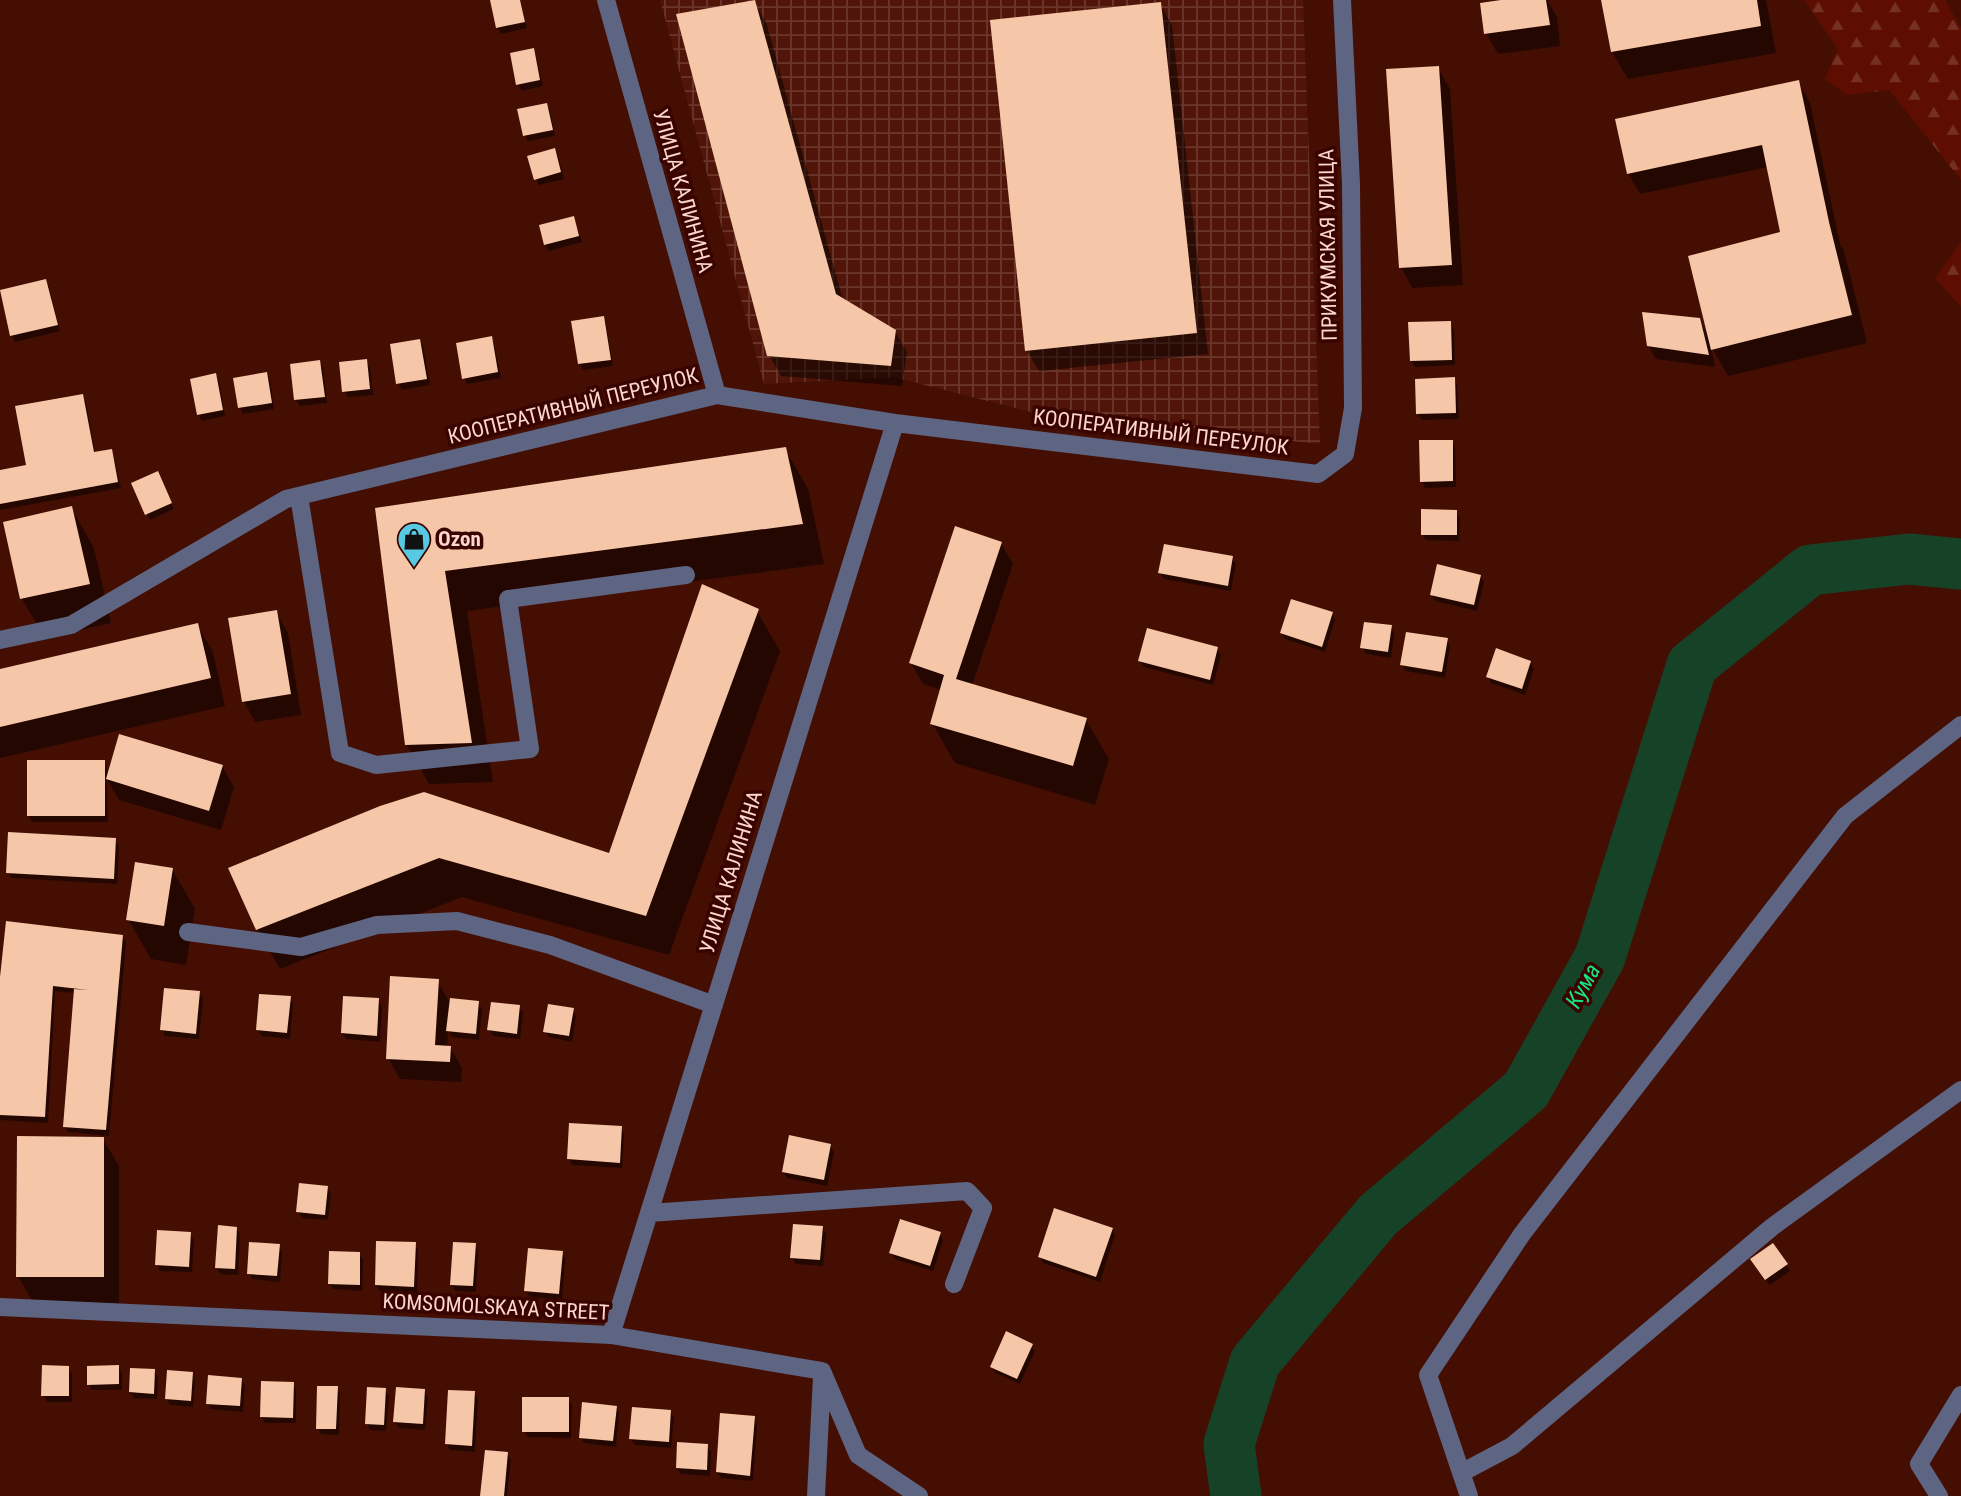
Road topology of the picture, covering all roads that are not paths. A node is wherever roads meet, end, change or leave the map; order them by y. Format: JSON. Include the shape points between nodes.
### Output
{"nodes":[{"id":1,"x":606,"y":0,"type":"edge"},
{"id":2,"x":1342,"y":0,"type":"edge"},
{"id":3,"x":717,"y":395,"type":"junction"},
{"id":4,"x":895,"y":423,"type":"junction"},
{"id":5,"x":1318,"y":474,"type":"joint"},
{"id":6,"x":299,"y":496,"type":"junction"},
{"id":7,"x":686,"y":575,"type":"dead end"},
{"id":8,"x":0,"y":640,"type":"edge"},
{"id":9,"x":1961,"y":725,"type":"edge"},
{"id":10,"x":188,"y":932,"type":"dead end"},
{"id":11,"x":714,"y":1005,"type":"junction"},
{"id":12,"x":1961,"y":1090,"type":"edge"},
{"id":13,"x":649,"y":1213,"type":"junction"},
{"id":14,"x":954,"y":1284,"type":"dead end"},
{"id":15,"x":0,"y":1307,"type":"edge"},
{"id":16,"x":611,"y":1335,"type":"junction"},
{"id":17,"x":822,"y":1370,"type":"junction"},
{"id":18,"x":1961,"y":1395,"type":"edge"},
{"id":19,"x":1461,"y":1473,"type":"junction"},
{"id":20,"x":816,"y":1496,"type":"edge"},
{"id":21,"x":919,"y":1496,"type":"edge"},
{"id":22,"x":1469,"y":1496,"type":"edge"},
{"id":23,"x":1939,"y":1496,"type":"edge"}],
"edges":[{"from":1,"to":3,"type":"street","name":"УЛИЦА КАЛИНИНА"},
{"from":2,"to":5,"type":"street","name":"ПРИКУМСКАЯ УЛИЦА","via":[[1351,184],[1353,408],[1345,454]]},
{"from":3,"to":4,"type":"street","name":"КООПЕРАТИВНЫЙ ПЕРЕУЛОК"},
{"from":3,"to":6,"type":"street","name":"КООПЕРАТИВНЫЙ ПЕРЕУЛОК"},
{"from":4,"to":5,"type":"street","name":"КООПЕРАТИВНЫЙ ПЕРЕУЛОК"},
{"from":4,"to":11,"type":"street","name":"УЛИЦА КАЛИНИНА"},
{"from":6,"to":7,"type":"street","via":[[340,753],[376,765],[530,749],[509,599]]},
{"from":6,"to":8,"type":"street","name":"КООПЕРАТИВНЫЙ ПЕРЕУЛОК","via":[[286,499],[71,625]]},
{"from":9,"to":19,"type":"street","via":[[1845,816],[1522,1234],[1428,1375]]},
{"from":10,"to":11,"type":"street","via":[[300,947],[377,925],[457,921],[550,945]]},
{"from":11,"to":13,"type":"street","name":"УЛИЦА КАЛИНИНА"},
{"from":12,"to":19,"type":"street","via":[[1772,1227],[1512,1446]]},
{"from":13,"to":14,"type":"street","via":[[967,1191],[983,1209]]},
{"from":13,"to":16,"type":"street","name":"УЛИЦА КАЛИНИНА"},
{"from":15,"to":16,"type":"street","name":"KOMSOMOLSKAYA STREET"},
{"from":16,"to":17,"type":"street","name":"KOMSOMOLSKAYA STREET"},
{"from":17,"to":20,"type":"street"},
{"from":17,"to":21,"type":"street","via":[[858,1455]]},
{"from":18,"to":23,"type":"street","via":[[1919,1464]]},
{"from":19,"to":22,"type":"street"}]}
